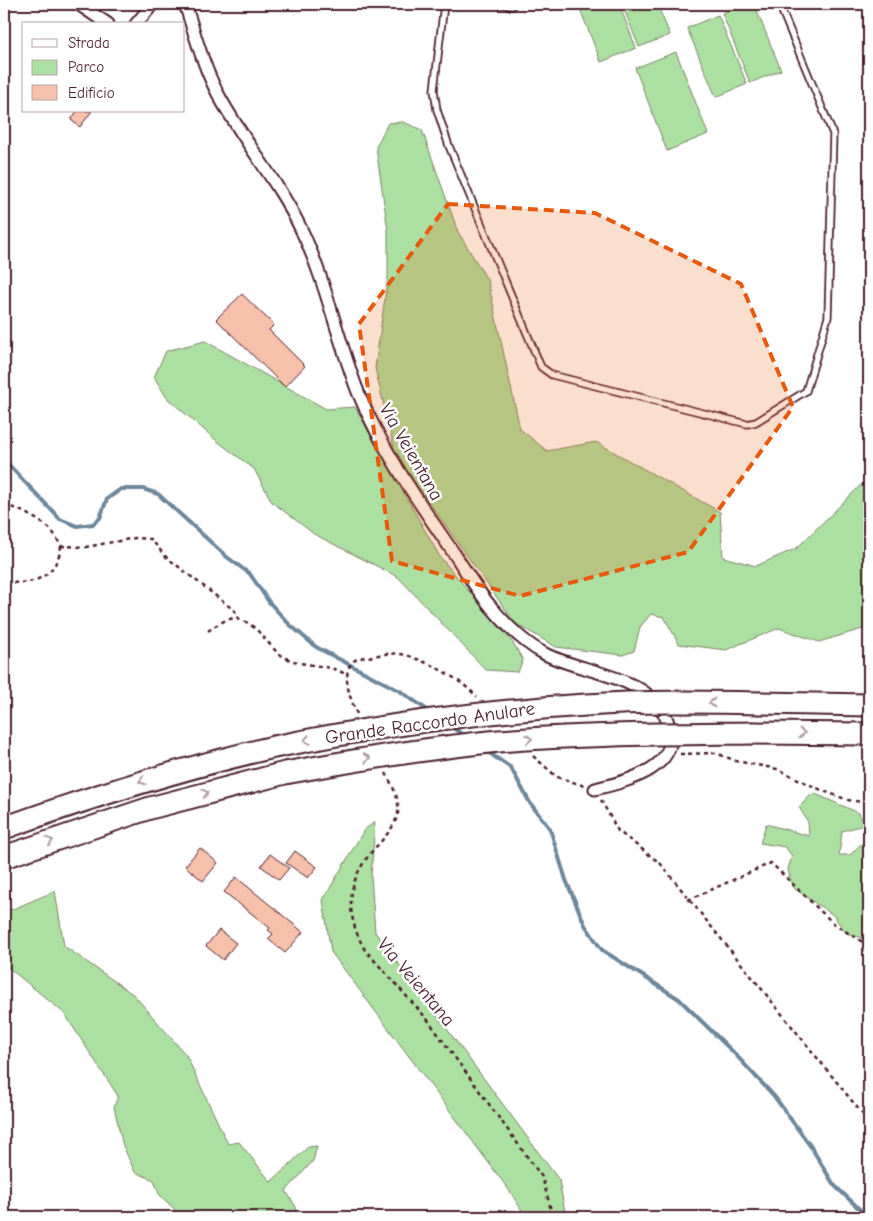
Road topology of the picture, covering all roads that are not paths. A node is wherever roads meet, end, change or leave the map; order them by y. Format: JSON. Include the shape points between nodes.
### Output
{"nodes":[{"id":1,"x":78,"y":4,"type":"edge"},
{"id":2,"x":153,"y":4,"type":"edge"},
{"id":3,"x":185,"y":4,"type":"edge"},
{"id":4,"x":444,"y":4,"type":"edge"},
{"id":5,"x":499,"y":4,"type":"edge"},
{"id":6,"x":779,"y":4,"type":"edge"},
{"id":7,"x":512,"y":6,"type":"dead end"},
{"id":8,"x":105,"y":22,"type":"edge"},
{"id":9,"x":138,"y":22,"type":"edge"},
{"id":10,"x":869,"y":705,"type":"edge"},
{"id":11,"x":869,"y":734,"type":"edge"},
{"id":12,"x":595,"y":788,"type":"road end"},
{"id":13,"x":4,"y":828,"type":"edge"},
{"id":14,"x":4,"y":857,"type":"edge"}],
"edges":[{"from":1,"to":8,"type":"street"},
{"from":2,"to":9,"type":"street"},
{"from":3,"to":12,"type":"street","name":"Via Veientana","via":[[216,90],[301,228],[360,395],[413,494],[490,606],[516,634],[554,658],[624,681],[646,695],[666,717],[670,743],[667,754],[655,767]]},
{"from":4,"to":6,"type":"lane","via":[[434,79],[437,110],[448,146],[541,367],[552,375],[747,424],[756,422],[806,391],[828,317],[833,134]]},
{"from":5,"to":7,"type":"lane"},
{"from":10,"to":13,"type":"highway","name":"Grande Raccordo Anulare","one_way":true,"bridge":true,"via":[[610,704],[499,712],[374,728],[274,747],[156,777]]},
{"from":14,"to":11,"type":"highway","name":"Grande Raccordo Anulare","one_way":true,"bridge":true,"via":[[159,806],[285,773],[404,752],[500,741],[607,735]]}]}
